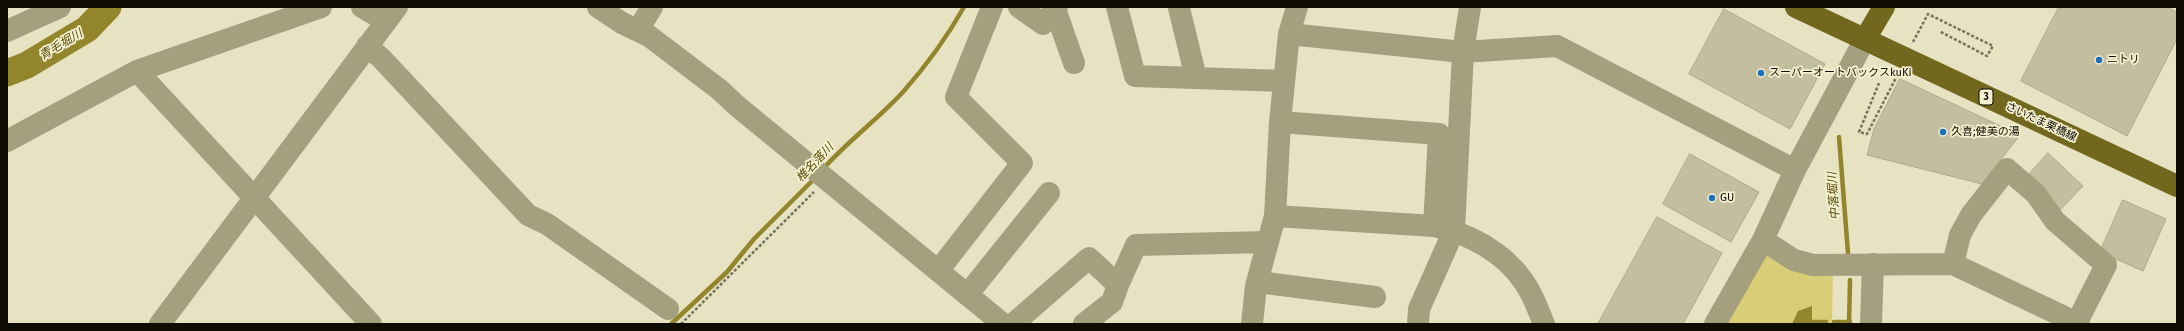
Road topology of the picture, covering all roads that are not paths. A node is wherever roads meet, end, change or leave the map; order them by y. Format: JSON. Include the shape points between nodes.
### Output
{"nodes":[{"id":1,"x":60,"y":7,"type":"edge"},
{"id":2,"x":322,"y":7,"type":"edge"},
{"id":3,"x":362,"y":7,"type":"edge"},
{"id":4,"x":598,"y":7,"type":"edge"},
{"id":5,"x":652,"y":7,"type":"edge"},
{"id":6,"x":992,"y":7,"type":"edge"},
{"id":7,"x":1020,"y":7,"type":"edge"},
{"id":8,"x":1118,"y":7,"type":"edge"},
{"id":9,"x":1297,"y":7,"type":"edge"},
{"id":10,"x":1470,"y":7,"type":"edge"},
{"id":11,"x":1796,"y":7,"type":"edge"},
{"id":12,"x":1832,"y":7,"type":"edge"},
{"id":13,"x":1884,"y":7,"type":"edge"},
{"id":14,"x":1056,"y":8,"type":"edge"},
{"id":15,"x":1179,"y":8,"type":"dead end"},
{"id":16,"x":392,"y":14,"type":"edge"},
{"id":17,"x":638,"y":30,"type":"junction"},
{"id":18,"x":7,"y":31,"type":"edge"},
{"id":19,"x":1868,"y":33,"type":"junction"},
{"id":20,"x":1289,"y":34,"type":"junction"},
{"id":21,"x":367,"y":46,"type":"junction"},
{"id":22,"x":1463,"y":52,"type":"junction"},
{"id":23,"x":1074,"y":62,"type":"dead end"},
{"id":24,"x":137,"y":71,"type":"junction"},
{"id":25,"x":1196,"y":78,"type":"junction"},
{"id":26,"x":1284,"y":81,"type":"junction"},
{"id":27,"x":1280,"y":122,"type":"junction"},
{"id":28,"x":7,"y":141,"type":"edge"},
{"id":29,"x":1795,"y":170,"type":"junction"},
{"id":30,"x":2177,"y":170,"type":"edge"},
{"id":31,"x":2177,"y":186,"type":"edge"},
{"id":32,"x":1049,"y":193,"type":"dead end"},
{"id":33,"x":255,"y":199,"type":"junction"},
{"id":34,"x":1275,"y":216,"type":"junction"},
{"id":35,"x":1444,"y":228,"type":"junction"},
{"id":36,"x":1763,"y":240,"type":"junction"},
{"id":37,"x":1268,"y":242,"type":"junction"},
{"id":38,"x":1873,"y":264,"type":"junction"},
{"id":39,"x":1953,"y":264,"type":"junction"},
{"id":40,"x":938,"y":271,"type":"junction"},
{"id":41,"x":1258,"y":282,"type":"junction"},
{"id":42,"x":1118,"y":285,"type":"junction"},
{"id":43,"x":967,"y":295,"type":"junction"},
{"id":44,"x":1375,"y":297,"type":"dead end"},
{"id":45,"x":675,"y":316,"type":"edge"},
{"id":46,"x":160,"y":324,"type":"edge"},
{"id":47,"x":371,"y":324,"type":"edge"},
{"id":48,"x":1003,"y":324,"type":"edge"},
{"id":49,"x":1014,"y":324,"type":"edge"},
{"id":50,"x":1084,"y":324,"type":"edge"},
{"id":51,"x":1252,"y":324,"type":"edge"},
{"id":52,"x":1418,"y":324,"type":"edge"},
{"id":53,"x":1544,"y":324,"type":"edge"},
{"id":54,"x":1715,"y":324,"type":"edge"},
{"id":55,"x":1871,"y":324,"type":"edge"},
{"id":56,"x":2077,"y":324,"type":"edge"}],
"edges":[{"from":1,"to":18,"type":"street"},
{"from":2,"to":24,"type":"street"},
{"from":3,"to":16,"type":"street"},
{"from":4,"to":17,"type":"street"},
{"from":5,"to":17,"type":"street"},
{"from":6,"to":40,"type":"street","via":[[956,97],[1022,163]]},
{"from":7,"to":14,"type":"street","via":[[1043,24]]},
{"from":8,"to":25,"type":"street","via":[[1135,76]]},
{"from":9,"to":20,"type":"street"},
{"from":10,"to":22,"type":"street"},
{"from":11,"to":19,"type":"main road","name":"さいたま栗橋線","number":"3"},
{"from":12,"to":19,"type":"main road","name":"さいたま栗橋線","number":"3"},
{"from":13,"to":19,"type":"main road"},
{"from":14,"to":23,"type":"street"},
{"from":15,"to":25,"type":"street"},
{"from":16,"to":21,"type":"street"},
{"from":17,"to":40,"type":"street","via":[[720,90]]},
{"from":19,"to":29,"type":"street"},
{"from":19,"to":30,"type":"main road","name":"さいたま栗橋線","number":"3"},
{"from":19,"to":31,"type":"main road","name":"さいたま栗橋線","number":"3"},
{"from":20,"to":22,"type":"street"},
{"from":20,"to":26,"type":"street"},
{"from":21,"to":33,"type":"street"},
{"from":21,"to":45,"type":"street","via":[[528,215],[547,224]]},
{"from":22,"to":29,"type":"street","via":[[1557,46]]},
{"from":22,"to":35,"type":"street"},
{"from":24,"to":28,"type":"street"},
{"from":24,"to":33,"type":"street"},
{"from":25,"to":26,"type":"street"},
{"from":26,"to":27,"type":"street"},
{"from":27,"to":34,"type":"street"},
{"from":27,"to":35,"type":"street","via":[[1438,134]]},
{"from":29,"to":36,"type":"street"},
{"from":32,"to":43,"type":"street"},
{"from":33,"to":46,"type":"street"},
{"from":33,"to":47,"type":"street"},
{"from":34,"to":35,"type":"street"},
{"from":34,"to":37,"type":"street"},
{"from":35,"to":52,"type":"street","via":[[1419,309]]},
{"from":35,"to":53,"type":"street","via":[[1485,245],[1506,260],[1524,282]]},
{"from":36,"to":38,"type":"street","via":[[1794,260],[1813,265]]},
{"from":36,"to":54,"type":"street"},
{"from":37,"to":41,"type":"street"},
{"from":37,"to":42,"type":"street","via":[[1136,245]]},
{"from":38,"to":39,"type":"street"},
{"from":38,"to":55,"type":"street"},
{"from":39,"to":56,"type":"street"},
{"from":39,"to":56,"type":"street","via":[[1960,235],[1971,215],[2007,169],[2036,194],[2055,221],[2106,265]]},
{"from":40,"to":43,"type":"street"},
{"from":41,"to":44,"type":"street"},
{"from":41,"to":51,"type":"street"},
{"from":42,"to":49,"type":"street","via":[[1089,258]]},
{"from":42,"to":50,"type":"street","via":[[1112,302]]},
{"from":43,"to":48,"type":"street"}]}
